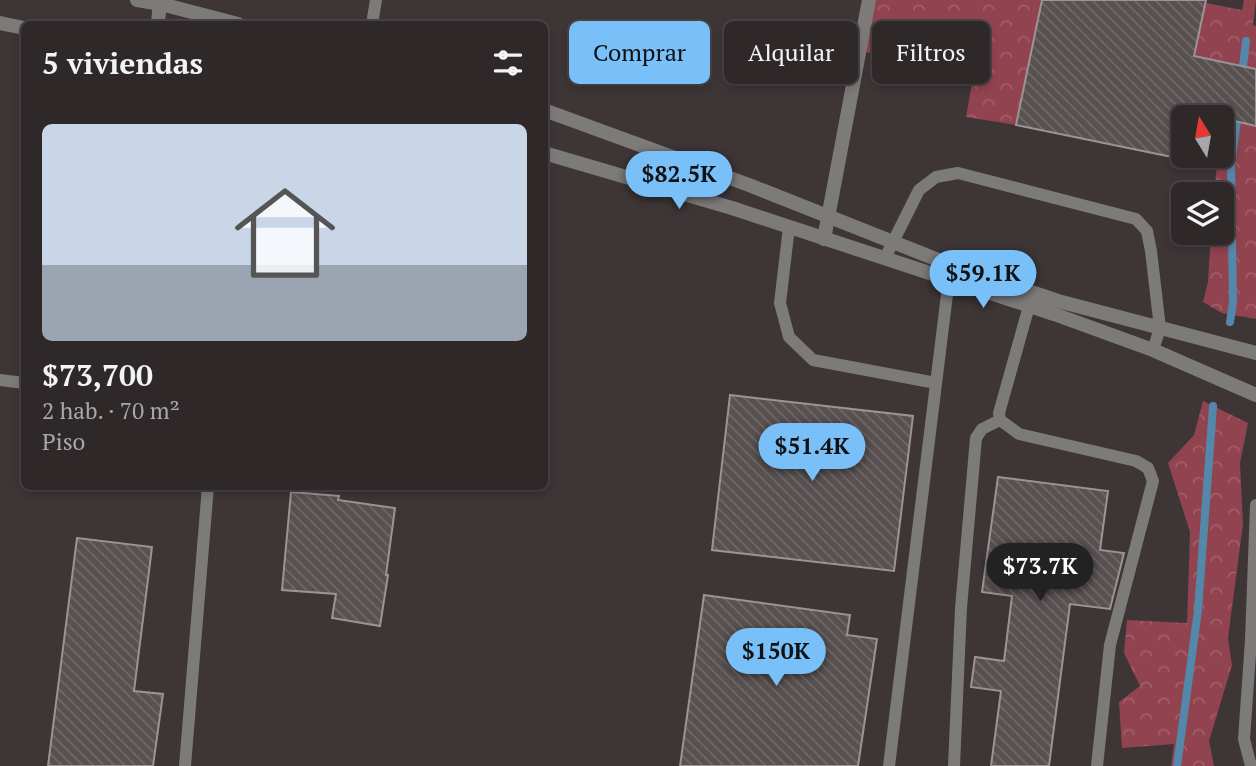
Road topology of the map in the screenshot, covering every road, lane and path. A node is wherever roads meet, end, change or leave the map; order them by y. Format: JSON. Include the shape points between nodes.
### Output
{"nodes":[{"id":1,"x":137,"y":0,"type":"edge"},
{"id":2,"x":376,"y":0,"type":"edge"},
{"id":3,"x":869,"y":0,"type":"edge"},
{"id":4,"x":161,"y":2,"type":"edge"},
{"id":5,"x":158,"y":21,"type":"edge"},
{"id":6,"x":228,"y":21,"type":"edge"},
{"id":7,"x":372,"y":21,"type":"edge"},
{"id":8,"x":0,"y":23,"type":"edge"},
{"id":9,"x":21,"y":26,"type":"edge"},
{"id":10,"x":548,"y":111,"type":"edge"},
{"id":11,"x":548,"y":154,"type":"edge"},
{"id":12,"x":828,"y":216,"type":"junction"},
{"id":13,"x":789,"y":227,"type":"junction"},
{"id":14,"x":824,"y":239,"type":"junction"},
{"id":15,"x":891,"y":243,"type":"junction"},
{"id":16,"x":885,"y":258,"type":"junction"},
{"id":17,"x":950,"y":273,"type":"junction"},
{"id":18,"x":1031,"y":300,"type":"junction"},
{"id":19,"x":1160,"y":328,"type":"junction"},
{"id":20,"x":1153,"y":350,"type":"junction"},
{"id":21,"x":1256,"y":353,"type":"edge"},
{"id":22,"x":0,"y":380,"type":"edge"},
{"id":23,"x":21,"y":383,"type":"edge"},
{"id":24,"x":936,"y":383,"type":"junction"},
{"id":25,"x":1256,"y":395,"type":"edge"},
{"id":26,"x":1000,"y":420,"type":"junction"},
{"id":27,"x":208,"y":490,"type":"edge"},
{"id":28,"x":1256,"y":505,"type":"edge"},
{"id":29,"x":1254,"y":572,"type":"edge"},
{"id":30,"x":185,"y":766,"type":"edge"},
{"id":31,"x":889,"y":766,"type":"edge"},
{"id":32,"x":954,"y":766,"type":"edge"},
{"id":33,"x":1097,"y":766,"type":"edge"},
{"id":34,"x":1251,"y":766,"type":"edge"}],
"edges":[{"from":1,"to":4,"type":"street"},
{"from":2,"to":7,"type":"lane"},
{"from":3,"to":12,"type":"street"},
{"from":4,"to":5,"type":"street"},
{"from":4,"to":6,"type":"street"},
{"from":8,"to":9,"type":"street"},
{"from":10,"to":12,"type":"street"},
{"from":11,"to":13,"type":"street"},
{"from":12,"to":14,"type":"street"},
{"from":12,"to":15,"type":"street"},
{"from":13,"to":14,"type":"street"},
{"from":13,"to":24,"type":"lane","via":[[780,303],[789,337],[813,360]]},
{"from":14,"to":16,"type":"street"},
{"from":15,"to":16,"type":"lane"},
{"from":15,"to":17,"type":"street"},
{"from":15,"to":19,"type":"lane","via":[[919,190],[936,177],[958,173],[1136,219],[1147,231]]},
{"from":16,"to":17,"type":"street"},
{"from":17,"to":18,"type":"street"},
{"from":17,"to":24,"type":"lane"},
{"from":18,"to":19,"type":"street"},
{"from":18,"to":20,"type":"street"},
{"from":18,"to":26,"type":"lane"},
{"from":19,"to":20,"type":"lane"},
{"from":19,"to":21,"type":"street"},
{"from":20,"to":25,"type":"street"},
{"from":22,"to":23,"type":"lane"},
{"from":24,"to":31,"type":"lane"},
{"from":26,"to":32,"type":"lane","via":[[982,429],[976,438],[961,608]]},
{"from":26,"to":33,"type":"lane","via":[[1018,434],[1136,461],[1148,468],[1153,481],[1110,645]]},
{"from":27,"to":30,"type":"lane"},
{"from":28,"to":29,"type":"lane"},
{"from":29,"to":34,"type":"lane","via":[[1244,739]]}]}
